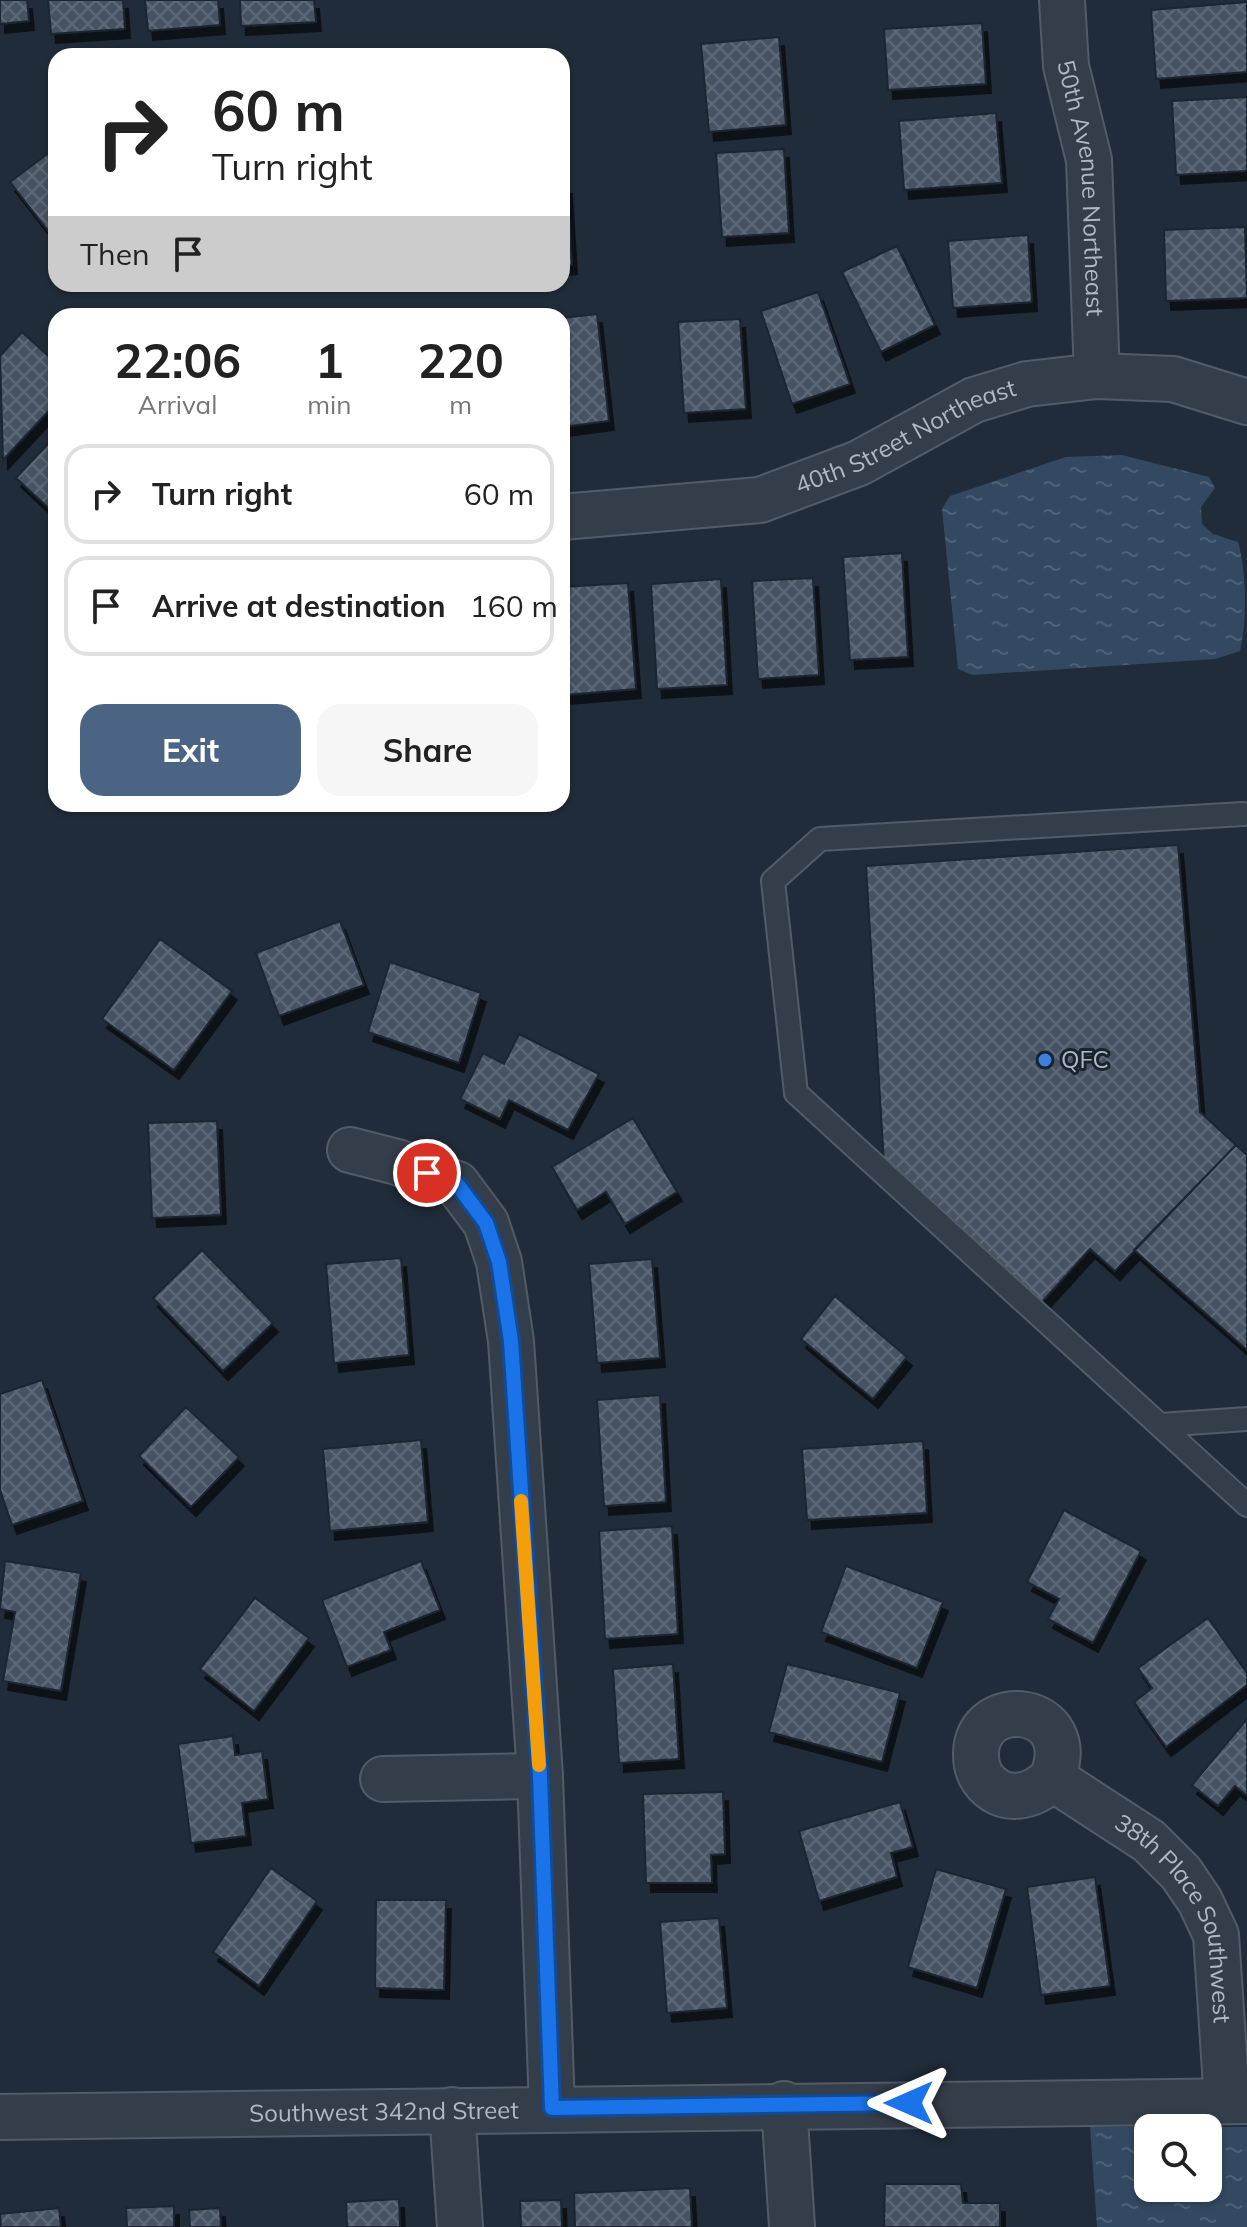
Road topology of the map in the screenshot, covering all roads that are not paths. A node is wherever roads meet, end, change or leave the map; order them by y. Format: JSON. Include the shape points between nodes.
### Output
{"nodes":[{"id":1,"x":1062,"y":0,"type":"edge"},
{"id":2,"x":1097,"y":376,"type":"junction"},
{"id":3,"x":1247,"y":402,"type":"edge"},
{"id":4,"x":570,"y":516,"type":"edge"},
{"id":5,"x":1243,"y":814,"type":"dead end"},
{"id":6,"x":350,"y":1150,"type":"dead end"},
{"id":7,"x":1247,"y":1419,"type":"edge"},
{"id":8,"x":1160,"y":1425,"type":"junction"},
{"id":9,"x":1247,"y":1505,"type":"edge"},
{"id":10,"x":540,"y":1776,"type":"junction"},
{"id":11,"x":1052,"y":1778,"type":"dead end"},
{"id":12,"x":383,"y":1779,"type":"dead end"},
{"id":13,"x":1237,"y":2101,"type":"edge"},
{"id":14,"x":784,"y":2104,"type":"junction"},
{"id":15,"x":552,"y":2108,"type":"junction"},
{"id":16,"x":452,"y":2110,"type":"junction"},
{"id":17,"x":0,"y":2117,"type":"edge"},
{"id":18,"x":460,"y":2227,"type":"edge"},
{"id":19,"x":792,"y":2227,"type":"edge"}],
"edges":[{"from":1,"to":2,"type":"street","name":"50th Avenue Northeast","via":[[1066,66],[1089,160]]},
{"from":2,"to":3,"type":"street","name":"40th Street Northeast","via":[[1173,379]]},
{"from":2,"to":4,"type":"street","name":"40th Street Northeast","via":[[1027,384],[974,400],[859,463],[760,500]]},
{"from":5,"to":8,"type":"lane","via":[[820,839],[773,881],[796,1093]]},
{"from":6,"to":10,"type":"street","via":[[457,1184],[486,1223],[499,1262],[511,1341]]},
{"from":7,"to":8,"type":"lane"},
{"from":8,"to":9,"type":"lane"},
{"from":10,"to":12,"type":"street"},
{"from":10,"to":15,"type":"street"},
{"from":11,"to":13,"type":"street","name":"38th Place Southwest","via":[[1149,1841],[1200,1901],[1216,1935]]},
{"from":13,"to":14,"type":"street","name":"Southwest 342nd Street"},
{"from":14,"to":15,"type":"street","name":"Southwest 342nd Street"},
{"from":14,"to":19,"type":"street"},
{"from":15,"to":16,"type":"street","name":"Southwest 342nd Street"},
{"from":16,"to":17,"type":"street","name":"Southwest 342nd Street"},
{"from":16,"to":18,"type":"street"}]}
